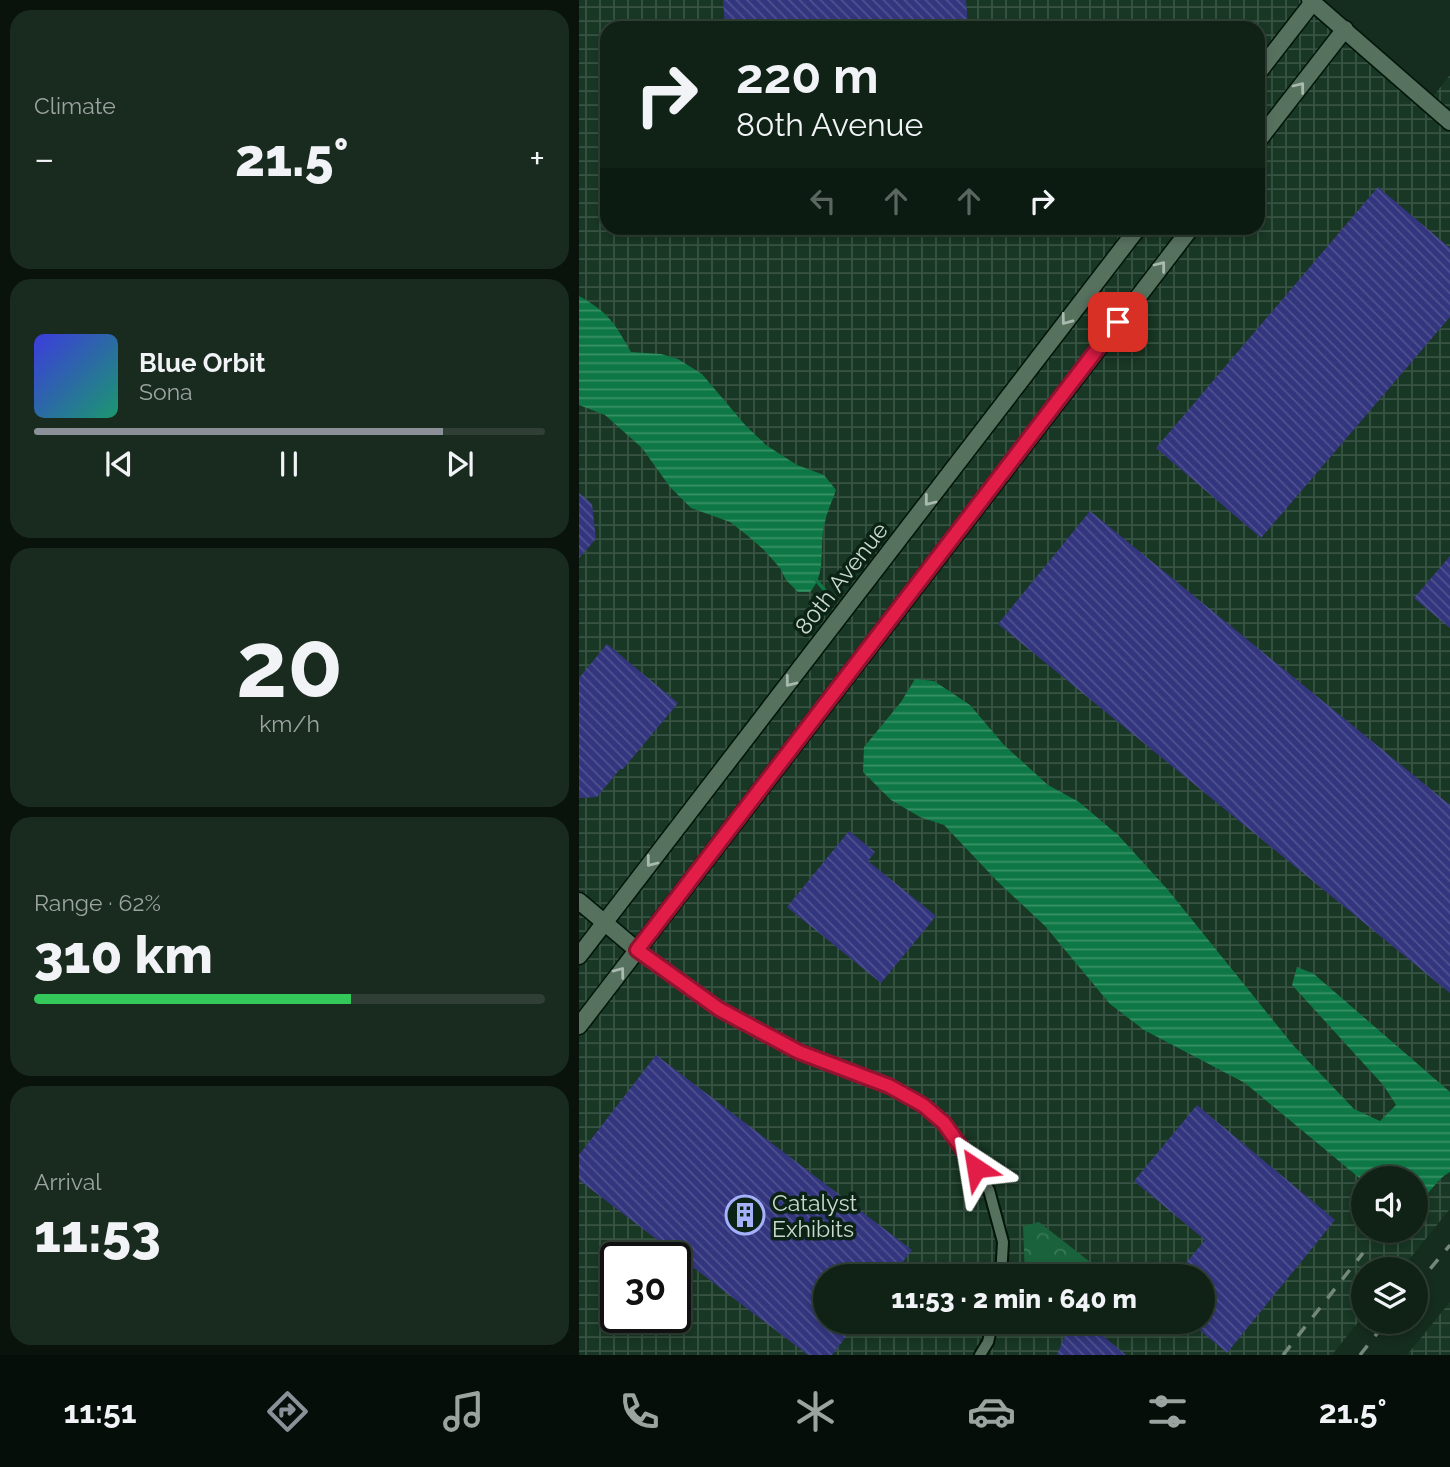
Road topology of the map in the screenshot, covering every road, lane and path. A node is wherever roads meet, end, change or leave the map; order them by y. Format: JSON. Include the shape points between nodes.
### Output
{"nodes":[{"id":1,"x":1311,"y":1,"type":"edge"},
{"id":2,"x":1345,"y":29,"type":"junction"},
{"id":3,"x":1265,"y":63,"type":"edge"},
{"id":4,"x":1450,"y":122,"type":"edge"},
{"id":5,"x":1265,"y":132,"type":"edge"},
{"id":6,"x":1133,"y":235,"type":"edge"},
{"id":7,"x":1186,"y":235,"type":"edge"},
{"id":8,"x":579,"y":901,"type":"edge"},
{"id":9,"x":605,"y":922,"type":"junction"},
{"id":10,"x":637,"y":950,"type":"junction"},
{"id":11,"x":579,"y":956,"type":"edge"},
{"id":12,"x":579,"y":1026,"type":"edge"},
{"id":13,"x":1002,"y":1264,"type":"edge"},
{"id":14,"x":990,"y":1334,"type":"edge"},
{"id":15,"x":980,"y":1355,"type":"edge"}],
"edges":[{"from":1,"to":2,"type":"street"},
{"from":1,"to":3,"type":"street"},
{"from":2,"to":4,"type":"street"},
{"from":5,"to":2,"type":"street","one_way":true},
{"from":6,"to":9,"type":"street","name":"80th Avenue","one_way":true},
{"from":10,"to":7,"type":"street","one_way":true},
{"from":8,"to":9,"type":"street"},
{"from":9,"to":10,"type":"street"},
{"from":9,"to":11,"type":"street","name":"80th Avenue"},
{"from":12,"to":10,"type":"street","one_way":true},
{"from":10,"to":13,"type":"street","via":[[719,1009],[799,1052],[889,1086],[944,1123],[989,1190],[1003,1242]]},
{"from":14,"to":15,"type":"street"}]}
